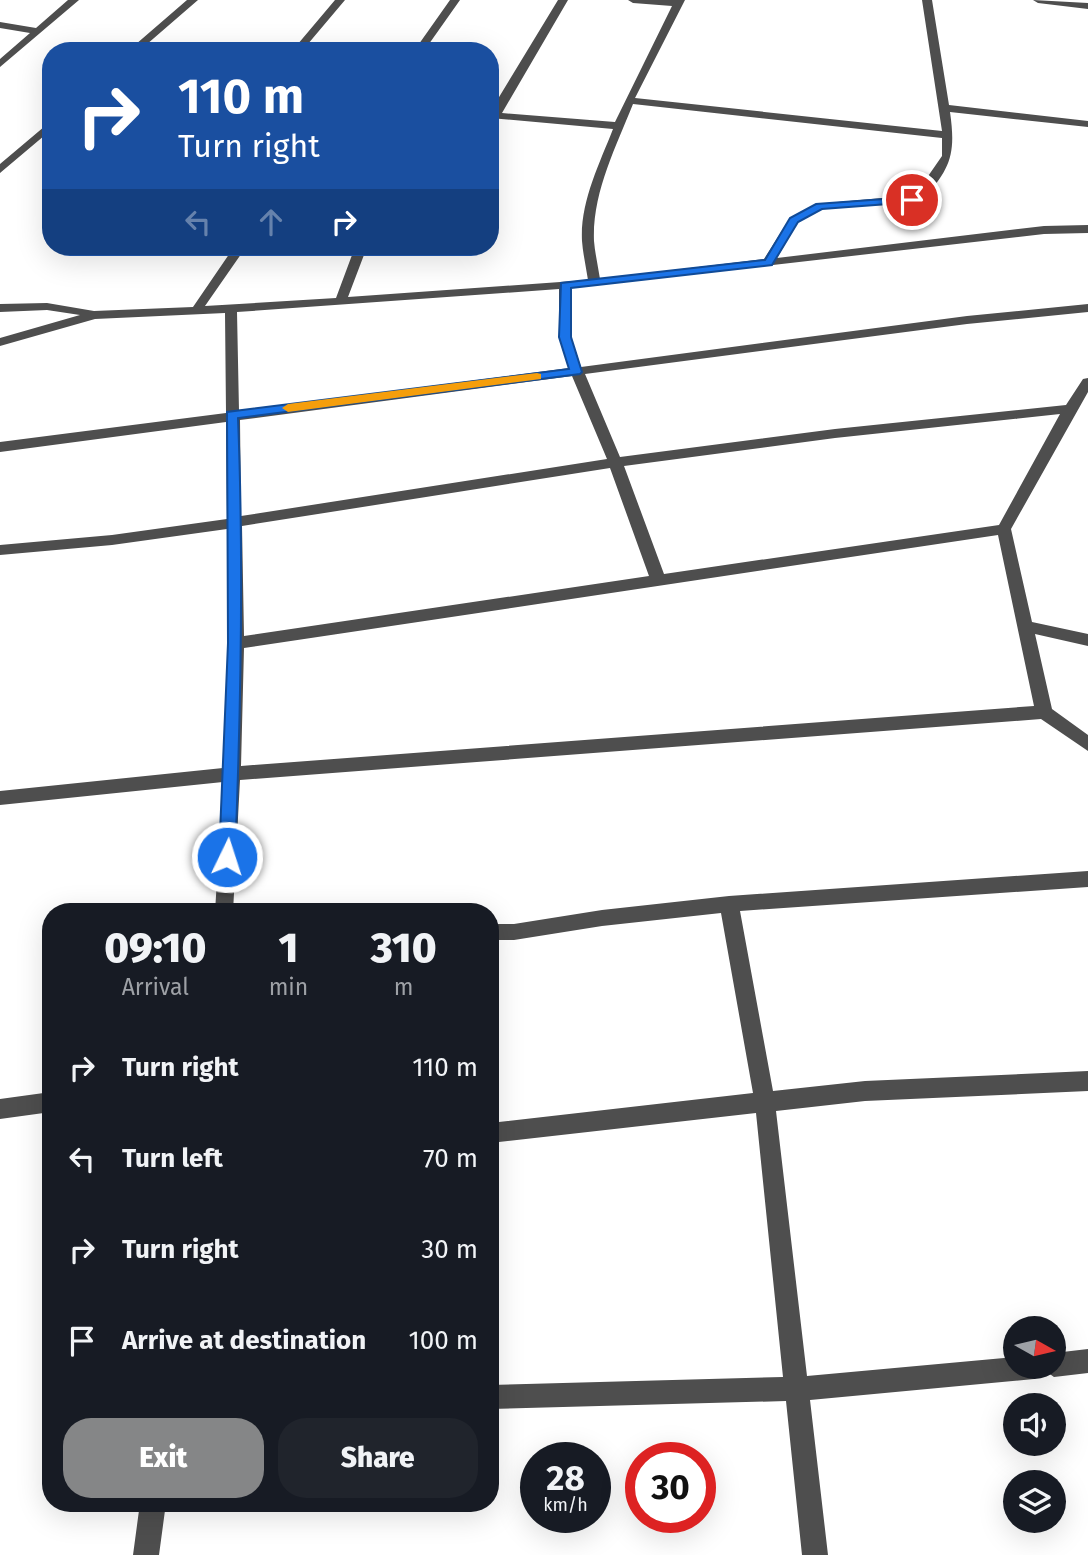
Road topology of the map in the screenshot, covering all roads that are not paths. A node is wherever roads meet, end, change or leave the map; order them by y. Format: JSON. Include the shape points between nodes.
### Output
{"nodes":[{"id":1,"x":74,"y":0,"type":"edge"},
{"id":2,"x":193,"y":0,"type":"edge"},
{"id":3,"x":340,"y":0,"type":"edge"},
{"id":4,"x":455,"y":0,"type":"edge"},
{"id":5,"x":564,"y":0,"type":"edge"},
{"id":6,"x":633,"y":0,"type":"edge"},
{"id":7,"x":927,"y":0,"type":"edge"},
{"id":8,"x":1038,"y":0,"type":"edge"},
{"id":9,"x":679,"y":2,"type":"edge"},
{"id":10,"x":1088,"y":6,"type":"edge"},
{"id":11,"x":0,"y":25,"type":"edge"},
{"id":12,"x":38,"y":31,"type":"junction"},
{"id":13,"x":144,"y":42,"type":"edge"},
{"id":14,"x":305,"y":42,"type":"edge"},
{"id":15,"x":425,"y":42,"type":"edge"},
{"id":16,"x":0,"y":64,"type":"edge"},
{"id":17,"x":629,"y":100,"type":"junction"},
{"id":18,"x":499,"y":104,"type":"edge"},
{"id":19,"x":944,"y":108,"type":"junction"},
{"id":20,"x":499,"y":116,"type":"edge"},
{"id":21,"x":1088,"y":124,"type":"edge"},
{"id":22,"x":619,"y":126,"type":"junction"},
{"id":23,"x":42,"y":132,"type":"edge"},
{"id":24,"x":948,"y":135,"type":"junction"},
{"id":25,"x":0,"y":170,"type":"edge"},
{"id":26,"x":1088,"y":229,"type":"edge"},
{"id":27,"x":234,"y":256,"type":"edge"},
{"id":28,"x":358,"y":256,"type":"edge"},
{"id":29,"x":768,"y":263,"type":"junction"},
{"id":30,"x":595,"y":283,"type":"junction"},
{"id":31,"x":565,"y":286,"type":"junction"},
{"id":32,"x":341,"y":300,"type":"junction"},
{"id":33,"x":0,"y":308,"type":"edge"},
{"id":34,"x":1088,"y":308,"type":"edge"},
{"id":35,"x":231,"y":309,"type":"junction"},
{"id":36,"x":196,"y":311,"type":"junction"},
{"id":37,"x":94,"y":316,"type":"junction"},
{"id":38,"x":0,"y":342,"type":"edge"},
{"id":39,"x":576,"y":372,"type":"junction"},
{"id":40,"x":1088,"y":382,"type":"edge"},
{"id":41,"x":1070,"y":409,"type":"junction"},
{"id":42,"x":232,"y":415,"type":"junction"},
{"id":43,"x":0,"y":447,"type":"edge"},
{"id":44,"x":615,"y":462,"type":"junction"},
{"id":45,"x":236,"y":521,"type":"junction"},
{"id":46,"x":1004,"y":529,"type":"junction"},
{"id":47,"x":0,"y":550,"type":"edge"},
{"id":48,"x":658,"y":580,"type":"junction"},
{"id":49,"x":1026,"y":626,"type":"junction"},
{"id":50,"x":1088,"y":640,"type":"edge"},
{"id":51,"x":236,"y":643,"type":"junction"},
{"id":52,"x":1044,"y":712,"type":"junction"},
{"id":53,"x":1088,"y":744,"type":"edge"},
{"id":54,"x":232,"y":774,"type":"junction"},
{"id":55,"x":0,"y":798,"type":"edge"},
{"id":56,"x":1088,"y":879,"type":"edge"},
{"id":57,"x":225,"y":903,"type":"edge"},
{"id":58,"x":729,"y":904,"type":"junction"},
{"id":59,"x":499,"y":932,"type":"edge"},
{"id":60,"x":1088,"y":1081,"type":"edge"},
{"id":61,"x":42,"y":1103,"type":"edge"},
{"id":62,"x":765,"y":1104,"type":"junction"},
{"id":63,"x":0,"y":1108,"type":"edge"},
{"id":64,"x":499,"y":1131,"type":"edge"},
{"id":65,"x":1088,"y":1362,"type":"edge"},
{"id":66,"x":1066,"y":1364,"type":"edge"},
{"id":67,"x":1003,"y":1370,"type":"edge"},
{"id":68,"x":795,"y":1389,"type":"junction"},
{"id":69,"x":499,"y":1397,"type":"edge"},
{"id":70,"x":152,"y":1512,"type":"edge"},
{"id":71,"x":146,"y":1555,"type":"edge"},
{"id":72,"x":815,"y":1555,"type":"edge"}],
"edges":[{"from":1,"to":12,"type":"street"},
{"from":2,"to":13,"type":"street"},
{"from":3,"to":14,"type":"street"},
{"from":4,"to":15,"type":"street"},
{"from":5,"to":18,"type":"street"},
{"from":6,"to":9,"type":"street"},
{"from":7,"to":19,"type":"street"},
{"from":8,"to":10,"type":"street"},
{"from":9,"to":17,"type":"street"},
{"from":11,"to":12,"type":"street"},
{"from":12,"to":16,"type":"street"},
{"from":17,"to":22,"type":"street"},
{"from":17,"to":24,"type":"street"},
{"from":19,"to":21,"type":"street"},
{"from":19,"to":24,"type":"street"},
{"from":20,"to":22,"type":"street"},
{"from":22,"to":30,"type":"street","via":[[589,217],[587,242]]},
{"from":23,"to":25,"type":"street"},
{"from":24,"to":29,"type":"street","via":[[947,156],[918,198],[820,206],[794,220]]},
{"from":26,"to":29,"type":"street","via":[[1044,230]]},
{"from":27,"to":36,"type":"street"},
{"from":28,"to":32,"type":"street"},
{"from":29,"to":30,"type":"street"},
{"from":30,"to":31,"type":"street"},
{"from":31,"to":32,"type":"street"},
{"from":31,"to":39,"type":"street","via":[[565,337]]},
{"from":32,"to":35,"type":"street"},
{"from":33,"to":37,"type":"street","via":[[48,305]]},
{"from":34,"to":39,"type":"street","via":[[1035,311]]},
{"from":35,"to":36,"type":"street"},
{"from":35,"to":42,"type":"street"},
{"from":36,"to":37,"type":"street"},
{"from":37,"to":38,"type":"street"},
{"from":39,"to":42,"type":"street"},
{"from":39,"to":44,"type":"street"},
{"from":40,"to":41,"type":"street"},
{"from":41,"to":44,"type":"street","via":[[940,420]]},
{"from":41,"to":46,"type":"street"},
{"from":42,"to":43,"type":"street"},
{"from":42,"to":45,"type":"street"},
{"from":44,"to":45,"type":"street"},
{"from":44,"to":48,"type":"street"},
{"from":45,"to":47,"type":"street","via":[[88,544]]},
{"from":45,"to":51,"type":"street"},
{"from":46,"to":48,"type":"street"},
{"from":46,"to":49,"type":"street"},
{"from":48,"to":51,"type":"street"},
{"from":49,"to":50,"type":"street"},
{"from":49,"to":52,"type":"street"},
{"from":51,"to":54,"type":"street"},
{"from":52,"to":53,"type":"street"},
{"from":52,"to":54,"type":"street"},
{"from":54,"to":55,"type":"street"},
{"from":54,"to":57,"type":"street"},
{"from":56,"to":58,"type":"street"},
{"from":58,"to":59,"type":"street"},
{"from":58,"to":62,"type":"street"},
{"from":60,"to":62,"type":"street","via":[[914,1088]]},
{"from":61,"to":63,"type":"street"},
{"from":62,"to":64,"type":"street"},
{"from":62,"to":68,"type":"street"},
{"from":65,"to":66,"type":"street"},
{"from":67,"to":68,"type":"street"},
{"from":68,"to":69,"type":"street"},
{"from":68,"to":72,"type":"street"},
{"from":70,"to":71,"type":"street"}]}
